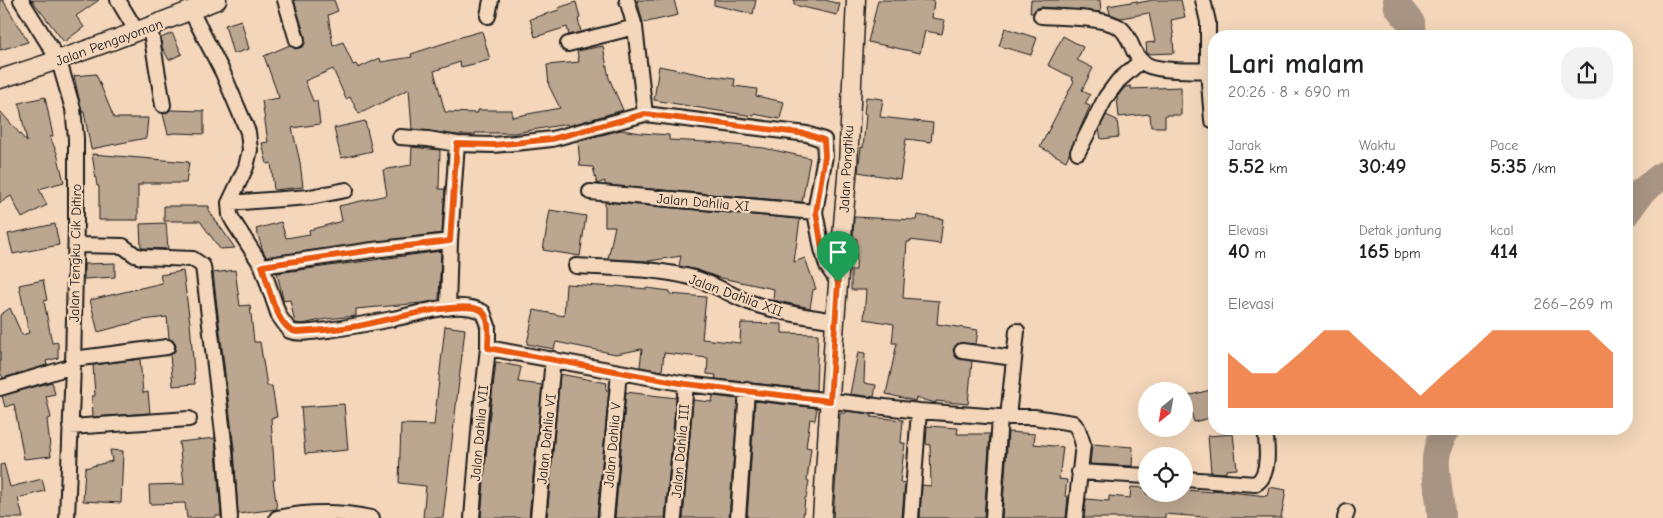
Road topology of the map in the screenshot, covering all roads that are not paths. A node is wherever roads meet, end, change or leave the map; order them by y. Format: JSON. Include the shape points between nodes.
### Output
{"nodes":[{"id":1,"x":21,"y":0,"type":"edge"},
{"id":2,"x":118,"y":0,"type":"edge"},
{"id":3,"x":217,"y":0,"type":"edge"},
{"id":4,"x":285,"y":0,"type":"edge"},
{"id":5,"x":491,"y":0,"type":"edge"},
{"id":6,"x":627,"y":0,"type":"edge"},
{"id":7,"x":856,"y":0,"type":"edge"},
{"id":8,"x":1203,"y":0,"type":"edge"},
{"id":9,"x":180,"y":15,"type":"junction"},
{"id":10,"x":488,"y":16,"type":"dead end"},
{"id":11,"x":1041,"y":16,"type":"dead end"},
{"id":12,"x":635,"y":27,"type":"junction"},
{"id":13,"x":144,"y":29,"type":"junction"},
{"id":14,"x":297,"y":40,"type":"dead end"},
{"id":15,"x":568,"y":44,"type":"dead end"},
{"id":16,"x":59,"y":61,"type":"junction"},
{"id":17,"x":1141,"y":61,"type":"junction"},
{"id":18,"x":1208,"y":70,"type":"joint"},
{"id":19,"x":0,"y":79,"type":"edge"},
{"id":20,"x":163,"y":104,"type":"dead end"},
{"id":21,"x":645,"y":114,"type":"junction"},
{"id":22,"x":400,"y":137,"type":"dead end"},
{"id":23,"x":457,"y":144,"type":"junction"},
{"id":24,"x":1078,"y":152,"type":"dead end"},
{"id":25,"x":346,"y":190,"type":"dead end"},
{"id":26,"x":590,"y":192,"type":"dead end"},
{"id":27,"x":230,"y":203,"type":"junction"},
{"id":28,"x":816,"y":212,"type":"junction"},
{"id":29,"x":450,"y":241,"type":"junction"},
{"id":30,"x":76,"y":246,"type":"junction"},
{"id":31,"x":262,"y":266,"type":"junction"},
{"id":32,"x":576,"y":266,"type":"dead end"},
{"id":33,"x":838,"y":282,"type":"junction"},
{"id":34,"x":448,"y":308,"type":"junction"},
{"id":35,"x":835,"y":321,"type":"junction"},
{"id":36,"x":1017,"y":331,"type":"dead end"},
{"id":37,"x":167,"y":347,"type":"dead end"},
{"id":38,"x":488,"y":348,"type":"junction"},
{"id":39,"x":962,"y":351,"type":"dead end"},
{"id":40,"x":1014,"y":358,"type":"junction"},
{"id":41,"x":553,"y":359,"type":"junction"},
{"id":42,"x":73,"y":362,"type":"junction"},
{"id":43,"x":619,"y":372,"type":"junction"},
{"id":44,"x":686,"y":384,"type":"junction"},
{"id":45,"x":0,"y":388,"type":"edge"},
{"id":46,"x":747,"y":390,"type":"junction"},
{"id":47,"x":830,"y":401,"type":"junction"},
{"id":48,"x":919,"y":411,"type":"junction"},
{"id":49,"x":1004,"y":417,"type":"junction"},
{"id":50,"x":190,"y":419,"type":"dead end"},
{"id":51,"x":70,"y":428,"type":"junction"},
{"id":52,"x":1265,"y":435,"type":"edge"},
{"id":53,"x":1079,"y":472,"type":"junction"},
{"id":54,"x":1138,"y":476,"type":"edge"},
{"id":55,"x":1193,"y":480,"type":"edge"},
{"id":56,"x":353,"y":516,"type":"edge"},
{"id":57,"x":67,"y":518,"type":"edge"},
{"id":58,"x":230,"y":518,"type":"edge"},
{"id":59,"x":277,"y":518,"type":"edge"},
{"id":60,"x":372,"y":518,"type":"edge"},
{"id":61,"x":472,"y":518,"type":"edge"},
{"id":62,"x":538,"y":518,"type":"edge"},
{"id":63,"x":606,"y":518,"type":"edge"},
{"id":64,"x":674,"y":518,"type":"edge"},
{"id":65,"x":738,"y":518,"type":"edge"},
{"id":66,"x":822,"y":518,"type":"edge"},
{"id":67,"x":911,"y":518,"type":"edge"},
{"id":68,"x":993,"y":518,"type":"edge"},
{"id":69,"x":1075,"y":518,"type":"edge"}],
"edges":[{"from":1,"to":16,"type":"street","name":"Jalan Tengku Cik Ditiro"},
{"from":2,"to":13,"type":"street"},
{"from":3,"to":9,"type":"street","name":"Jalan Pengayoman"},
{"from":4,"to":14,"type":"street"},
{"from":5,"to":10,"type":"street"},
{"from":6,"to":12,"type":"street"},
{"from":7,"to":33,"type":"street","name":"Jalan Pongtiku","via":[[848,165]]},
{"from":8,"to":18,"type":"street","via":[[1208,22]]},
{"from":9,"to":13,"type":"street","name":"Jalan Pengayoman"},
{"from":9,"to":27,"type":"street","via":[[223,74],[248,132],[250,150],[246,167]]},
{"from":11,"to":17,"type":"street","via":[[1108,22],[1125,32]]},
{"from":12,"to":15,"type":"street"},
{"from":12,"to":21,"type":"street"},
{"from":13,"to":16,"type":"street","name":"Jalan Pengayoman"},
{"from":13,"to":20,"type":"street"},
{"from":16,"to":19,"type":"street","name":"Jalan Pengayoman"},
{"from":16,"to":30,"type":"street","name":"Jalan Tengku Cik Ditiro","via":[[74,109]]},
{"from":17,"to":18,"type":"street","via":[[1148,66],[1170,69]]},
{"from":17,"to":24,"type":"street","via":[[1118,81],[1106,97]]},
{"from":21,"to":23,"type":"street","via":[[552,139],[494,145]]},
{"from":21,"to":28,"type":"street","via":[[807,134],[824,140],[825,156]]},
{"from":22,"to":23,"type":"street"},
{"from":23,"to":29,"type":"street"},
{"from":25,"to":27,"type":"street","via":[[310,197]]},
{"from":26,"to":28,"type":"street","name":"Jalan Dahlia XI"},
{"from":27,"to":31,"type":"street","via":[[233,221]]},
{"from":28,"to":33,"type":"street","via":[[827,266]]},
{"from":29,"to":31,"type":"street"},
{"from":29,"to":34,"type":"street"},
{"from":30,"to":42,"type":"street","name":"Jalan Tengku Cik Ditiro"},
{"from":30,"to":58,"type":"street","via":[[122,246],[142,258],[193,259],[203,266]]},
{"from":31,"to":34,"type":"street","via":[[279,316],[286,328],[294,332],[358,326]]},
{"from":32,"to":35,"type":"street","name":"Jalan Dahlia XII","via":[[670,272],[697,278],[769,309]]},
{"from":33,"to":35,"type":"street","name":"Jalan Pongtiku"},
{"from":34,"to":38,"type":"street","name":"Jalan Dahlia VII","via":[[465,307],[483,312],[488,326]]},
{"from":35,"to":47,"type":"street","name":"Jalan Pongtiku"},
{"from":36,"to":40,"type":"street"},
{"from":37,"to":42,"type":"street"},
{"from":38,"to":41,"type":"street"},
{"from":38,"to":61,"type":"street","name":"Jalan Dahlia VII"},
{"from":39,"to":40,"type":"street"},
{"from":40,"to":49,"type":"street"},
{"from":41,"to":43,"type":"street"},
{"from":41,"to":62,"type":"street","name":"Jalan Dahlia VI"},
{"from":42,"to":45,"type":"street"},
{"from":42,"to":51,"type":"street","name":"Jalan Tengku Cik Ditiro"},
{"from":43,"to":44,"type":"street"},
{"from":43,"to":63,"type":"street","name":"Jalan Dahlia V"},
{"from":44,"to":46,"type":"street"},
{"from":44,"to":64,"type":"street","name":"Jalan Dahlia III"},
{"from":46,"to":47,"type":"street"},
{"from":46,"to":65,"type":"street"},
{"from":47,"to":48,"type":"street"},
{"from":47,"to":66,"type":"street","name":"Jalan Pongtiku"},
{"from":48,"to":49,"type":"street"},
{"from":48,"to":67,"type":"street"},
{"from":49,"to":53,"type":"street","via":[[1034,417],[1073,423],[1083,444]]},
{"from":49,"to":68,"type":"street"},
{"from":50,"to":51,"type":"street"},
{"from":51,"to":57,"type":"street","name":"Jalan Tengku Cik Ditiro"},
{"from":52,"to":55,"type":"street","via":[[1266,471],[1261,481],[1255,484]]},
{"from":53,"to":54,"type":"street"},
{"from":53,"to":69,"type":"street"},
{"from":56,"to":59,"type":"street","via":[[307,512]]},
{"from":56,"to":60,"type":"street"}]}
